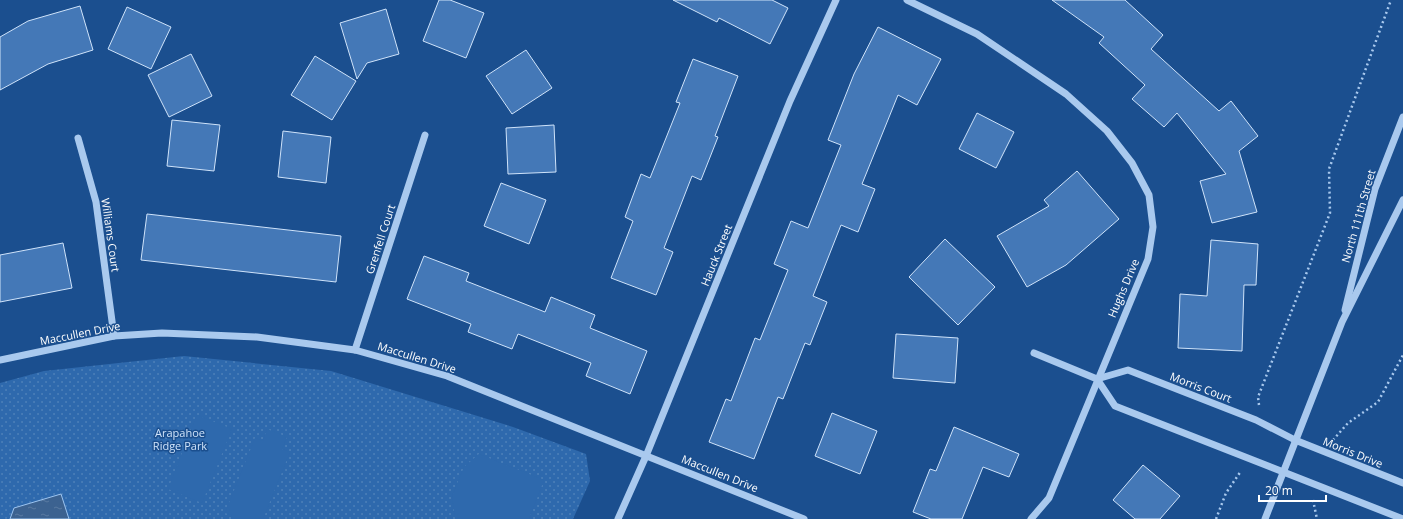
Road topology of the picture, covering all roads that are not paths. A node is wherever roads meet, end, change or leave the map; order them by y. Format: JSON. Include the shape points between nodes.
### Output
{"nodes":[{"id":1,"x":836,"y":0,"type":"edge"},
{"id":2,"x":908,"y":0,"type":"edge"},
{"id":3,"x":1403,"y":117,"type":"edge"},
{"id":4,"x":425,"y":136,"type":"dead end"},
{"id":5,"x":78,"y":138,"type":"dead end"},
{"id":6,"x":1403,"y":200,"type":"edge"},
{"id":7,"x":1342,"y":322,"type":"junction"},
{"id":8,"x":114,"y":336,"type":"junction"},
{"id":9,"x":355,"y":350,"type":"junction"},
{"id":10,"x":1034,"y":353,"type":"dead end"},
{"id":11,"x":0,"y":360,"type":"edge"},
{"id":12,"x":1097,"y":379,"type":"junction"},
{"id":13,"x":1295,"y":440,"type":"junction"},
{"id":14,"x":646,"y":456,"type":"junction"},
{"id":15,"x":1282,"y":472,"type":"junction"},
{"id":16,"x":1403,"y":484,"type":"edge"},
{"id":17,"x":618,"y":519,"type":"edge"},
{"id":18,"x":804,"y":519,"type":"edge"},
{"id":19,"x":1031,"y":519,"type":"edge"},
{"id":20,"x":1264,"y":519,"type":"edge"},
{"id":21,"x":1403,"y":519,"type":"edge"}],
"edges":[{"from":1,"to":14,"type":"street","name":"Hauck Street","via":[[790,101]]},
{"from":2,"to":12,"type":"street","name":"Hughs Drive","via":[[977,34],[1066,94],[1107,131],[1132,164],[1149,195],[1153,227],[1148,259]]},
{"from":3,"to":7,"type":"street","name":"North 111th Street","via":[[1375,189]]},
{"from":4,"to":9,"type":"street","name":"Grenfell Court"},
{"from":5,"to":8,"type":"street","name":"Williams Court","via":[[96,202]]},
{"from":6,"to":7,"type":"street","name":"North 111th Street"},
{"from":7,"to":13,"type":"street","name":"North 111th Street"},
{"from":8,"to":9,"type":"street","name":"Maccullen Drive","via":[[162,333],[257,337]]},
{"from":8,"to":11,"type":"street","name":"Maccullen Drive"},
{"from":9,"to":14,"type":"street","name":"Maccullen Drive","via":[[447,376]]},
{"from":10,"to":12,"type":"street"},
{"from":12,"to":13,"type":"street","name":"Morris Court","via":[[1128,370],[1256,420]]},
{"from":12,"to":15,"type":"street","via":[[1115,406]]},
{"from":12,"to":19,"type":"street","name":"Hughs Drive","via":[[1049,498]]},
{"from":13,"to":15,"type":"street","name":"North 111th Street"},
{"from":13,"to":16,"type":"street","name":"Morris Drive"},
{"from":14,"to":17,"type":"street","name":"Hauck Street"},
{"from":14,"to":18,"type":"street","name":"Maccullen Drive"},
{"from":15,"to":20,"type":"street","name":"North 111th Street"},
{"from":15,"to":21,"type":"street"}]}
